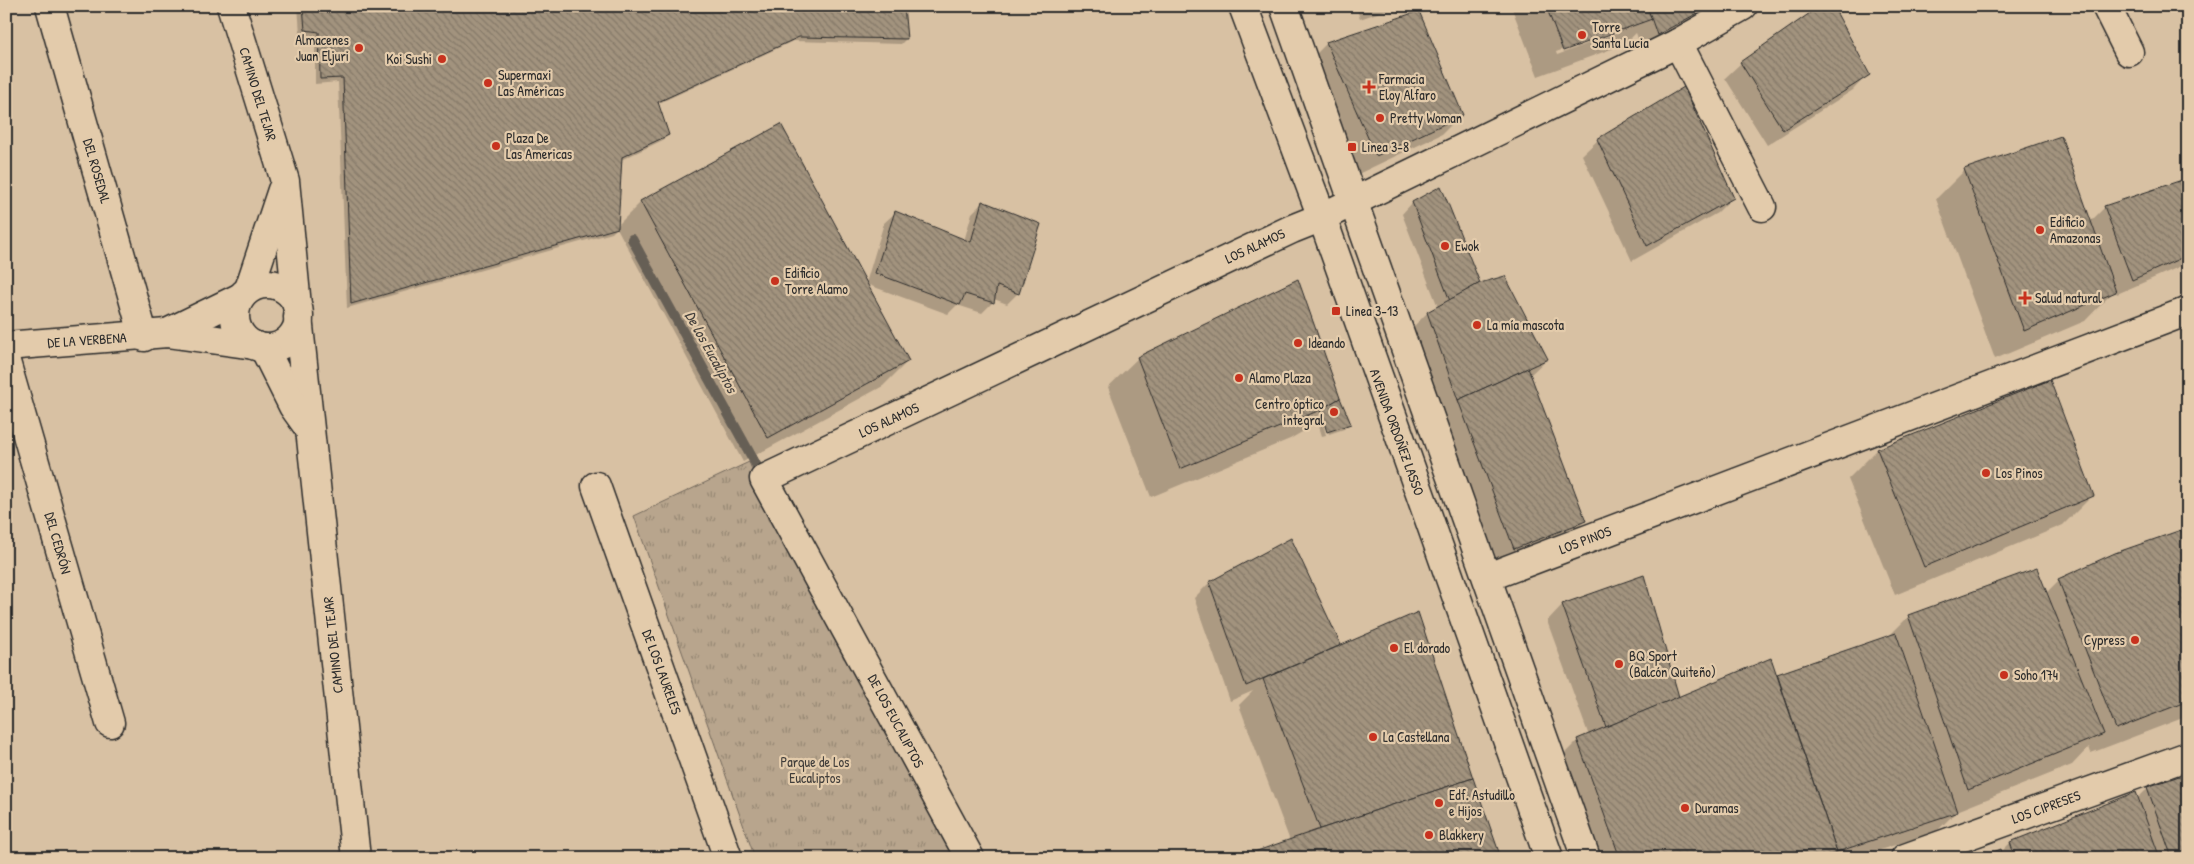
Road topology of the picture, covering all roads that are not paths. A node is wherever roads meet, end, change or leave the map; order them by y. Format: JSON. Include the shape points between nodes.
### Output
{"nodes":[{"id":1,"x":50,"y":6,"type":"edge"},
{"id":2,"x":231,"y":6,"type":"edge"},
{"id":3,"x":1243,"y":6,"type":"edge"},
{"id":4,"x":1284,"y":6,"type":"edge"},
{"id":5,"x":1742,"y":6,"type":"edge"},
{"id":6,"x":2106,"y":6,"type":"edge"},
{"id":7,"x":1678,"y":43,"type":"junction"},
{"id":8,"x":2129,"y":52,"type":"dead end"},
{"id":9,"x":285,"y":181,"type":"junction"},
{"id":10,"x":1354,"y":201,"type":"junction"},
{"id":11,"x":1762,"y":207,"type":"dead end"},
{"id":12,"x":1322,"y":217,"type":"junction"},
{"id":13,"x":245,"y":293,"type":"junction"},
{"id":14,"x":2188,"y":311,"type":"edge"},
{"id":15,"x":298,"y":312,"type":"junction"},
{"id":16,"x":155,"y":335,"type":"junction"},
{"id":17,"x":6,"y":346,"type":"edge"},
{"id":18,"x":259,"y":347,"type":"junction"},
{"id":19,"x":6,"y":362,"type":"edge"},
{"id":20,"x":311,"y":431,"type":"junction"},
{"id":21,"x":764,"y":480,"type":"joint"},
{"id":22,"x":596,"y":486,"type":"dead end"},
{"id":23,"x":1488,"y":577,"type":"junction"},
{"id":24,"x":110,"y":723,"type":"dead end"},
{"id":25,"x":2188,"y":756,"type":"edge"},
{"id":26,"x":356,"y":858,"type":"edge"},
{"id":27,"x":728,"y":858,"type":"edge"},
{"id":28,"x":970,"y":858,"type":"edge"},
{"id":29,"x":1549,"y":858,"type":"edge"},
{"id":30,"x":1586,"y":858,"type":"edge"},
{"id":31,"x":1905,"y":858,"type":"edge"}],
"edges":[{"from":1,"to":16,"type":"street","name":"DEL ROSEDAL"},
{"from":2,"to":9,"type":"street","name":"CAMINO DEL TEJAR"},
{"from":3,"to":12,"type":"street","name":"AVENIDA ORDOÑEZ LASSO"},
{"from":4,"to":10,"type":"street"},
{"from":5,"to":7,"type":"street","name":"LOS ALAMOS"},
{"from":6,"to":8,"type":"street"},
{"from":7,"to":10,"type":"street","name":"LOS ALAMOS"},
{"from":7,"to":11,"type":"street"},
{"from":9,"to":13,"type":"street"},
{"from":9,"to":15,"type":"street","name":"CAMINO DEL TEJAR"},
{"from":10,"to":12,"type":"street","name":"LOS ALAMOS"},
{"from":10,"to":23,"type":"street"},
{"from":12,"to":21,"type":"street","name":"LOS ALAMOS"},
{"from":12,"to":29,"type":"street","name":"AVENIDA ORDOÑEZ LASSO"},
{"from":13,"to":15,"type":"street","via":[[267,284],[277,286],[293,298]]},
{"from":13,"to":16,"type":"street","name":"DE LA VERBENA"},
{"from":13,"to":18,"type":"street","via":[[235,314],[236,324],[240,333]]},
{"from":14,"to":23,"type":"street","name":"LOS PINOS"},
{"from":15,"to":18,"type":"street","via":[[297,327],[284,343]]},
{"from":15,"to":20,"type":"street","name":"CAMINO DEL TEJAR"},
{"from":16,"to":17,"type":"street","name":"DE LA VERBENA"},
{"from":16,"to":18,"type":"street","name":"DE LA VERBENA"},
{"from":18,"to":20,"type":"street","name":"CAMINO DEL TEJAR"},
{"from":19,"to":24,"type":"street","name":"DEL CEDRÓN"},
{"from":20,"to":26,"type":"street","name":"CAMINO DEL TEJAR"},
{"from":21,"to":28,"type":"street","name":"DE LOS EUCALIPTOS"},
{"from":22,"to":27,"type":"street","name":"DE LOS LAURELES"},
{"from":23,"to":30,"type":"street"},
{"from":25,"to":31,"type":"street","name":"LOS CIPRESES"}]}
